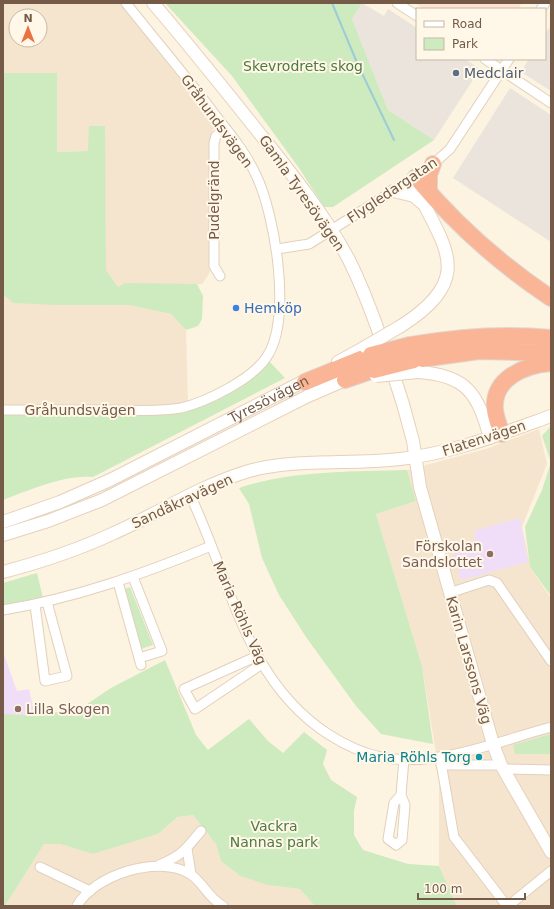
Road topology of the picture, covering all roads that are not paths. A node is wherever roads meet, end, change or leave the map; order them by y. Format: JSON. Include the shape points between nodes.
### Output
{"nodes":[{"id":1,"x":126,"y":3,"type":"edge"},
{"id":2,"x":153,"y":3,"type":"edge"},
{"id":3,"x":397,"y":3,"type":"edge"},
{"id":4,"x":416,"y":15,"type":"edge"},
{"id":5,"x":487,"y":60,"type":"edge"},
{"id":6,"x":508,"y":60,"type":"edge"},
{"id":7,"x":502,"y":70,"type":"junction"},
{"id":8,"x":551,"y":103,"type":"edge"},
{"id":9,"x":226,"y":129,"type":"junction"},
{"id":10,"x":433,"y":164,"type":"junction"},
{"id":11,"x":414,"y":178,"type":"junction"},
{"id":12,"x":393,"y":191,"type":"junction"},
{"id":13,"x":426,"y":198,"type":"junction"},
{"id":14,"x":332,"y":231,"type":"junction"},
{"id":15,"x":277,"y":250,"type":"junction"},
{"id":16,"x":220,"y":276,"type":"dead end"},
{"id":17,"x":551,"y":298,"type":"edge"},
{"id":18,"x":551,"y":338,"type":"edge"},
{"id":19,"x":551,"y":354,"type":"edge"},
{"id":20,"x":414,"y":359,"type":"junction"},
{"id":21,"x":371,"y":362,"type":"junction"},
{"id":22,"x":551,"y":362,"type":"edge"},
{"id":23,"x":345,"y":380,"type":"joint"},
{"id":24,"x":305,"y":382,"type":"joint"},
{"id":25,"x":3,"y":410,"type":"edge"},
{"id":26,"x":551,"y":416,"type":"edge"},
{"id":27,"x":496,"y":436,"type":"junction"},
{"id":28,"x":415,"y":457,"type":"junction"},
{"id":29,"x":190,"y":495,"type":"junction"},
{"id":30,"x":3,"y":522,"type":"edge"},
{"id":31,"x":3,"y":535,"type":"edge"},
{"id":32,"x":211,"y":546,"type":"junction"},
{"id":33,"x":3,"y":572,"type":"edge"},
{"id":34,"x":132,"y":577,"type":"junction"},
{"id":35,"x":118,"y":582,"type":"junction"},
{"id":36,"x":450,"y":592,"type":"junction"},
{"id":37,"x":47,"y":602,"type":"junction"},
{"id":38,"x":35,"y":605,"type":"junction"},
{"id":39,"x":3,"y":610,"type":"edge"},
{"id":40,"x":260,"y":660,"type":"junction"},
{"id":41,"x":551,"y":661,"type":"edge"},
{"id":42,"x":551,"y":727,"type":"edge"},
{"id":43,"x":494,"y":744,"type":"junction"},
{"id":44,"x":404,"y":759,"type":"junction"},
{"id":45,"x":441,"y":761,"type":"junction"},
{"id":46,"x":502,"y":767,"type":"junction"},
{"id":47,"x":551,"y":770,"type":"edge"},
{"id":48,"x":401,"y":795,"type":"dead end"},
{"id":49,"x":201,"y":831,"type":"dead end"},
{"id":50,"x":187,"y":849,"type":"junction"},
{"id":51,"x":551,"y":852,"type":"edge"},
{"id":52,"x":159,"y":865,"type":"junction"},
{"id":53,"x":40,"y":867,"type":"dead end"},
{"id":54,"x":551,"y":871,"type":"edge"},
{"id":55,"x":191,"y":874,"type":"junction"},
{"id":56,"x":90,"y":891,"type":"junction"},
{"id":57,"x":77,"y":906,"type":"edge"},
{"id":58,"x":223,"y":906,"type":"edge"},
{"id":59,"x":508,"y":906,"type":"edge"}],
"edges":[{"from":1,"to":9,"type":"street","name":"Gråhundsvägen"},
{"from":2,"to":14,"type":"street","name":"Gamla Tyresövägen","via":[[193,49]]},
{"from":3,"to":4,"type":"street"},
{"from":5,"to":7,"type":"street"},
{"from":6,"to":7,"type":"street","name":"Flygledargatan"},
{"from":7,"to":8,"type":"street"},
{"from":7,"to":10,"type":"street","name":"Flygledargatan","via":[[450,149]]},
{"from":9,"to":15,"type":"street","name":"Gråhundsvägen","via":[[257,176],[269,208]]},
{"from":9,"to":16,"type":"street","name":"Pudelgränd","via":[[216,136],[214,143],[214,266]]},
{"from":10,"to":11,"type":"street","name":"Flygledargatan"},
{"from":10,"to":13,"type":"highway"},
{"from":11,"to":12,"type":"street","name":"Flygledargatan"},
{"from":11,"to":13,"type":"highway"},
{"from":12,"to":13,"type":"street"},
{"from":12,"to":14,"type":"street","name":"Flygledargatan"},
{"from":13,"to":17,"type":"highway","via":[[440,205],[513,272]]},
{"from":13,"to":21,"type":"street","bridge":true,"via":[[448,256],[444,283],[434,301],[401,326]]},
{"from":14,"to":15,"type":"street","name":"Flygledargatan","via":[[309,244]]},
{"from":14,"to":28,"type":"street","name":"Gamla Tyresövägen","via":[[349,261],[374,319],[403,404]]},
{"from":15,"to":25,"type":"street","name":"Gråhundsvägen","via":[[277,328],[266,358],[243,379],[181,408]]},
{"from":18,"to":20,"type":"highway","name":"Tyresövägen","via":[[489,335],[450,338]]},
{"from":19,"to":20,"type":"highway","name":"Tyresövägen","via":[[479,351]]},
{"from":20,"to":21,"type":"highway","name":"Tyresövägen","bridge":true},
{"from":20,"to":27,"type":"street","via":[[460,383],[471,393],[480,404]]},
{"from":21,"to":23,"type":"highway","name":"Tyresövägen"},
{"from":21,"to":24,"type":"highway","name":"Tyresövägen"},
{"from":22,"to":27,"type":"highway","via":[[517,371],[504,382],[498,391],[495,408]]},
{"from":23,"to":31,"type":"street","name":"Tyresövägen","via":[[308,396],[102,500]]},
{"from":24,"to":30,"type":"street","name":"Tyresövägen","via":[[99,485]]},
{"from":26,"to":27,"type":"street","name":"Flatenvägen"},
{"from":27,"to":28,"type":"street","name":"Flatenvägen","via":[[461,448]]},
{"from":28,"to":29,"type":"street","name":"Sandåkravägen","via":[[262,468],[234,476]]},
{"from":28,"to":36,"type":"street","name":"Karin Larssons Väg","via":[[420,486]]},
{"from":29,"to":32,"type":"street","name":"Maria Röhls Väg"},
{"from":29,"to":33,"type":"street","name":"Sandåkravägen","via":[[114,533],[46,560]]},
{"from":32,"to":34,"type":"street"},
{"from":32,"to":40,"type":"street","name":"Maria Röhls Väg"},
{"from":34,"to":35,"type":"street"},
{"from":34,"to":35,"type":"street","via":[[162,650],[140,662]]},
{"from":35,"to":37,"type":"street"},
{"from":36,"to":41,"type":"street","via":[[489,580],[497,584]]},
{"from":36,"to":43,"type":"street","name":"Karin Larssons Väg"},
{"from":37,"to":38,"type":"street"},
{"from":37,"to":38,"type":"street","via":[[67,676],[45,681]]},
{"from":38,"to":39,"type":"street"},
{"from":40,"to":40,"type":"street","via":[[184,689],[195,709]]},
{"from":40,"to":44,"type":"street","name":"Maria Röhls Väg","via":[[279,691],[294,708],[323,731],[363,753],[381,758]]},
{"from":42,"to":43,"type":"street"},
{"from":43,"to":45,"type":"street"},
{"from":43,"to":46,"type":"street","name":"Karin Larssons Väg"},
{"from":44,"to":45,"type":"street","name":"Maria Röhls Väg"},
{"from":44,"to":48,"type":"street"},
{"from":45,"to":46,"type":"street"},
{"from":45,"to":59,"type":"street","via":[[454,837]]},
{"from":46,"to":47,"type":"street"},
{"from":46,"to":51,"type":"street","name":"Karin Larssons Väg"},
{"from":49,"to":50,"type":"street"},
{"from":50,"to":52,"type":"street"},
{"from":50,"to":55,"type":"street"},
{"from":52,"to":55,"type":"street"},
{"from":52,"to":56,"type":"street","via":[[133,870],[112,878]]},
{"from":53,"to":56,"type":"street"},
{"from":54,"to":59,"type":"street"},
{"from":55,"to":58,"type":"street","via":[[214,901]]},
{"from":56,"to":57,"type":"street"}]}
